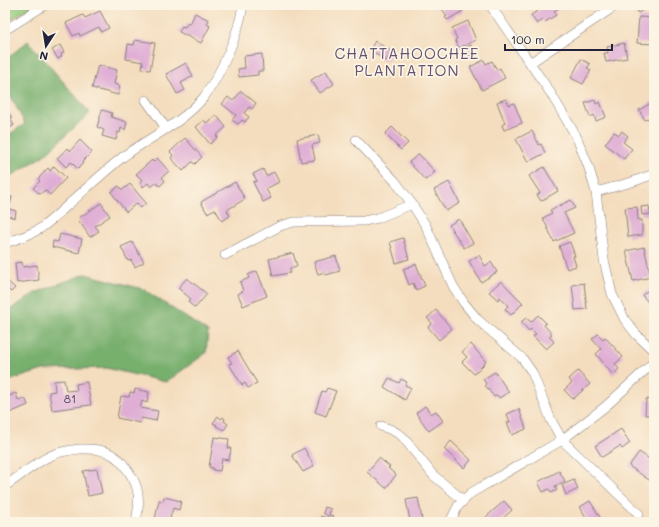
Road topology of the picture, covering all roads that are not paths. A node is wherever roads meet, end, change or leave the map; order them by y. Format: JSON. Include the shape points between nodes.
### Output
{"nodes":[{"id":1,"x":45,"y":5,"type":"edge"},
{"id":2,"x":243,"y":5,"type":"edge"},
{"id":3,"x":490,"y":5,"type":"edge"},
{"id":4,"x":612,"y":8,"type":"dead end"},
{"id":5,"x":5,"y":30,"type":"edge"},
{"id":6,"x":530,"y":63,"type":"junction"},
{"id":7,"x":146,"y":100,"type":"dead end"},
{"id":8,"x":166,"y":128,"type":"junction"},
{"id":9,"x":356,"y":140,"type":"dead end"},
{"id":10,"x":654,"y":174,"type":"edge"},
{"id":11,"x":596,"y":192,"type":"junction"},
{"id":12,"x":412,"y":204,"type":"junction"},
{"id":13,"x":5,"y":243,"type":"edge"},
{"id":14,"x":225,"y":255,"type":"dead end"},
{"id":15,"x":654,"y":351,"type":"edge"},
{"id":16,"x":654,"y":362,"type":"edge"},
{"id":17,"x":381,"y":426,"type":"dead end"},
{"id":18,"x":562,"y":440,"type":"junction"},
{"id":19,"x":5,"y":486,"type":"edge"},
{"id":20,"x":463,"y":500,"type":"junction"},
{"id":21,"x":640,"y":514,"type":"dead end"},
{"id":22,"x":136,"y":522,"type":"edge"},
{"id":23,"x":450,"y":522,"type":"edge"}],
"edges":[{"from":1,"to":5,"type":"street"},
{"from":2,"to":8,"type":"street","via":[[236,32],[213,83],[194,108]]},
{"from":3,"to":6,"type":"street"},
{"from":4,"to":6,"type":"street"},
{"from":6,"to":11,"type":"street","via":[[576,136]]},
{"from":7,"to":8,"type":"street"},
{"from":8,"to":13,"type":"street","via":[[118,161],[41,228]]},
{"from":9,"to":12,"type":"street","via":[[395,181]]},
{"from":10,"to":11,"type":"street"},
{"from":11,"to":15,"type":"street","via":[[604,260],[612,294],[625,320]]},
{"from":12,"to":14,"type":"street","via":[[364,221],[294,222],[280,226]]},
{"from":12,"to":18,"type":"street","via":[[426,226],[453,286],[464,303],[478,320],[522,358],[532,372]]},
{"from":16,"to":18,"type":"street","via":[[606,406]]},
{"from":17,"to":20,"type":"street","via":[[402,436],[433,475]]},
{"from":18,"to":20,"type":"street"},
{"from":18,"to":21,"type":"street"},
{"from":19,"to":22,"type":"street","via":[[49,456],[70,450],[95,449],[108,452],[120,462],[137,488]]},
{"from":20,"to":23,"type":"street"}]}
